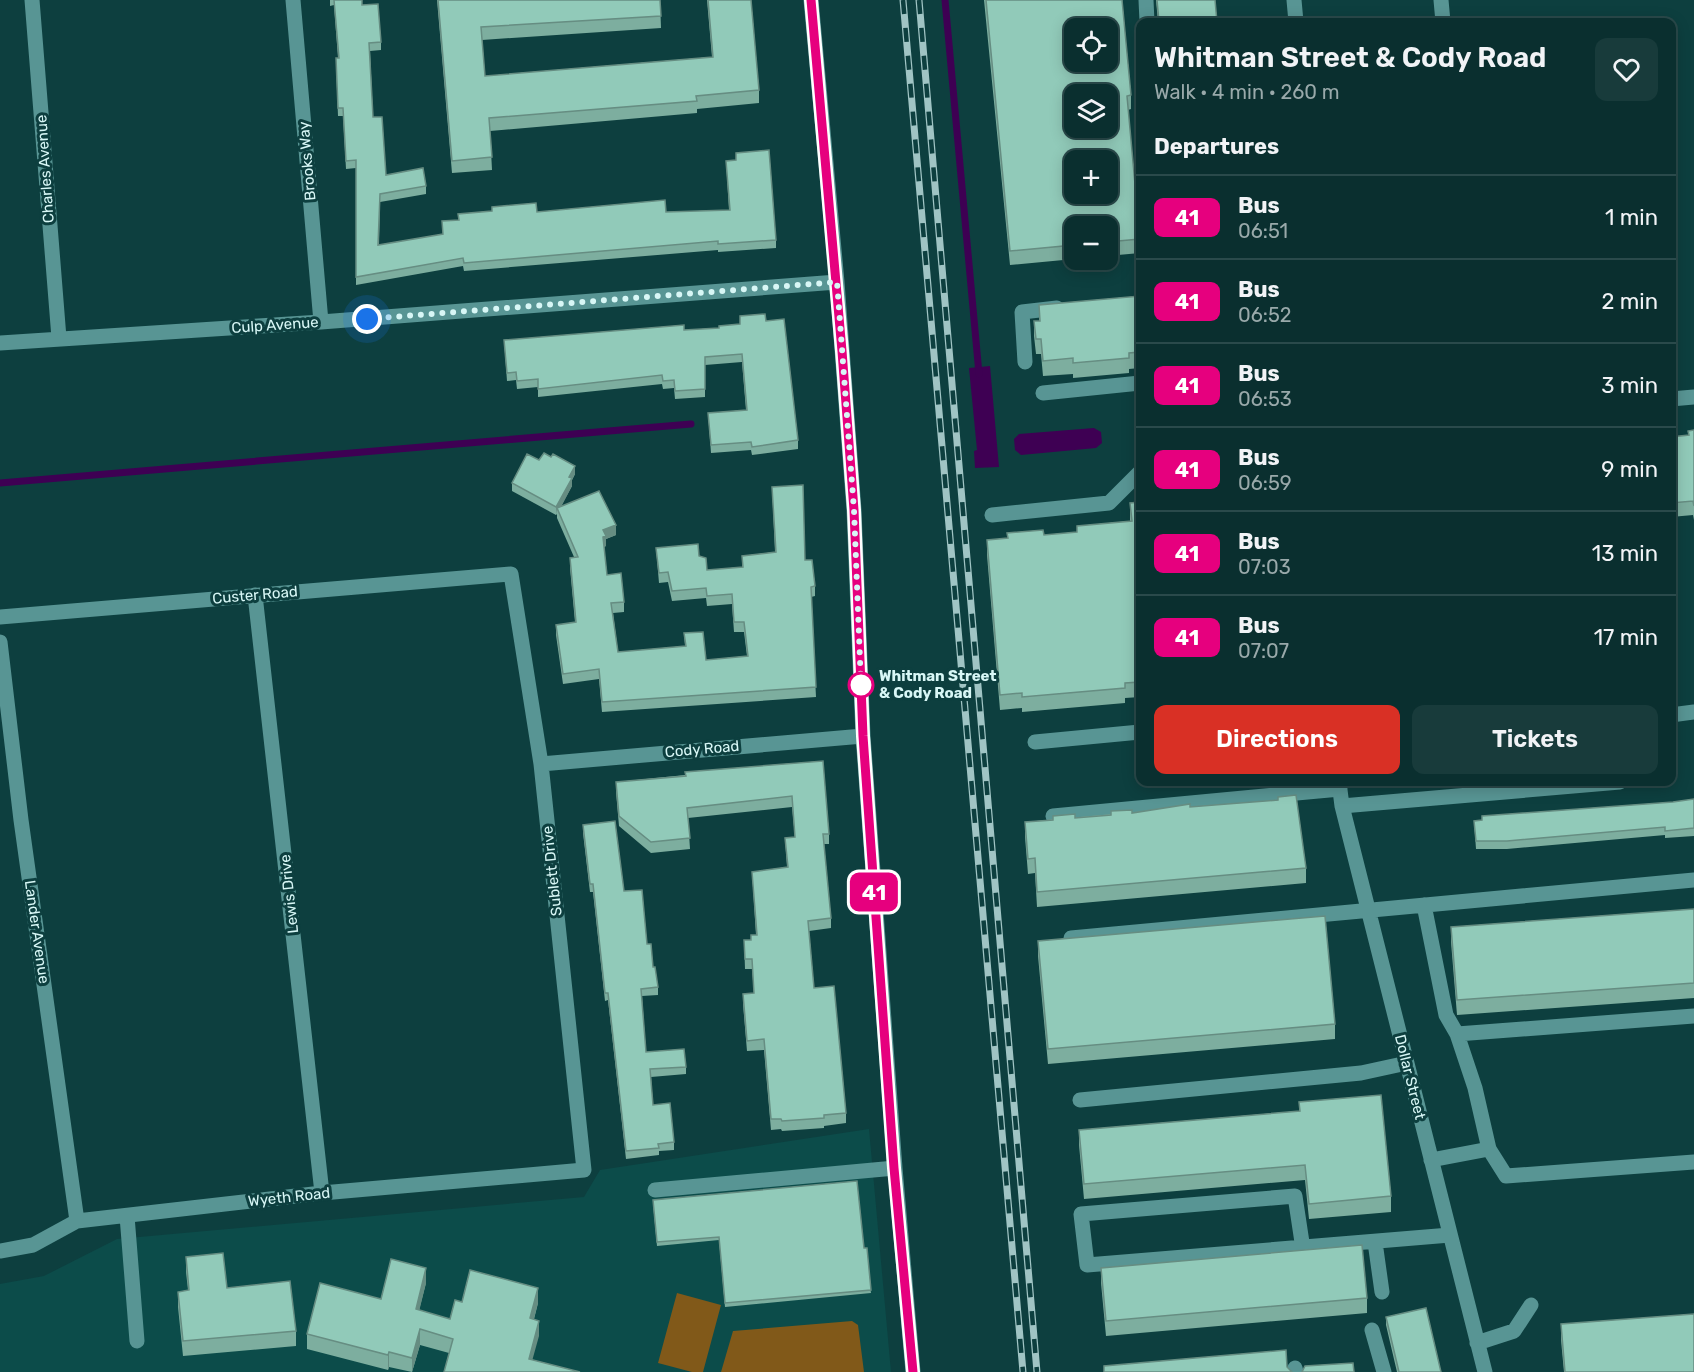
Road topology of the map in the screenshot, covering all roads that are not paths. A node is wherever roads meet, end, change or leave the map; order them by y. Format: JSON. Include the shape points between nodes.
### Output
{"nodes":[{"id":1,"x":32,"y":0,"type":"edge"},
{"id":2,"x":293,"y":0,"type":"edge"},
{"id":3,"x":811,"y":0,"type":"edge"},
{"id":4,"x":1146,"y":0,"type":"edge"},
{"id":5,"x":1294,"y":0,"type":"edge"},
{"id":6,"x":1441,"y":0,"type":"edge"},
{"id":7,"x":1147,"y":18,"type":"edge"},
{"id":8,"x":1296,"y":18,"type":"edge"},
{"id":9,"x":1443,"y":18,"type":"edge"},
{"id":10,"x":837,"y":282,"type":"junction"},
{"id":11,"x":1069,"y":307,"type":"edge"},
{"id":12,"x":321,"y":322,"type":"junction"},
{"id":13,"x":59,"y":338,"type":"junction"},
{"id":14,"x":0,"y":343,"type":"edge"},
{"id":15,"x":1025,"y":362,"type":"dead end"},
{"id":16,"x":1136,"y":383,"type":"edge"},
{"id":17,"x":1043,"y":393,"type":"dead end"},
{"id":18,"x":1694,"y":397,"type":"edge"},
{"id":19,"x":1676,"y":399,"type":"edge"},
{"id":20,"x":1136,"y":476,"type":"edge"},
{"id":21,"x":992,"y":516,"type":"dead end"},
{"id":22,"x":510,"y":574,"type":"joint"},
{"id":23,"x":255,"y":595,"type":"junction"},
{"id":24,"x":0,"y":617,"type":"edge"},
{"id":25,"x":0,"y":642,"type":"edge"},
{"id":26,"x":1694,"y":712,"type":"edge"},
{"id":27,"x":1676,"y":714,"type":"edge"},
{"id":28,"x":1136,"y":732,"type":"edge"},
{"id":29,"x":863,"y":736,"type":"junction"},
{"id":30,"x":1035,"y":742,"type":"dead end"},
{"id":31,"x":541,"y":764,"type":"junction"},
{"id":32,"x":1331,"y":786,"type":"edge"},
{"id":33,"x":1340,"y":786,"type":"edge"},
{"id":34,"x":1574,"y":786,"type":"edge"},
{"id":35,"x":1341,"y":806,"type":"junction"},
{"id":36,"x":1053,"y":816,"type":"edge"},
{"id":37,"x":1694,"y":880,"type":"edge"},
{"id":38,"x":1424,"y":905,"type":"junction"},
{"id":39,"x":1368,"y":910,"type":"junction"},
{"id":40,"x":1071,"y":938,"type":"edge"},
{"id":41,"x":1694,"y":1016,"type":"edge"},
{"id":42,"x":1456,"y":1034,"type":"junction"},
{"id":43,"x":1407,"y":1063,"type":"junction"},
{"id":44,"x":1080,"y":1100,"type":"dead end"},
{"id":45,"x":1489,"y":1149,"type":"junction"},
{"id":46,"x":1431,"y":1160,"type":"junction"},
{"id":47,"x":1694,"y":1162,"type":"edge"},
{"id":48,"x":894,"y":1168,"type":"junction"},
{"id":49,"x":584,"y":1170,"type":"joint"},
{"id":50,"x":655,"y":1190,"type":"dead end"},
{"id":51,"x":322,"y":1193,"type":"junction"},
{"id":52,"x":127,"y":1216,"type":"junction"},
{"id":53,"x":77,"y":1221,"type":"junction"},
{"id":54,"x":1450,"y":1235,"type":"junction"},
{"id":55,"x":1375,"y":1242,"type":"junction"},
{"id":56,"x":1303,"y":1249,"type":"junction"},
{"id":57,"x":0,"y":1251,"type":"edge"},
{"id":58,"x":1382,"y":1292,"type":"dead end"},
{"id":59,"x":1531,"y":1305,"type":"dead end"},
{"id":60,"x":1372,"y":1330,"type":"dead end"},
{"id":61,"x":137,"y":1341,"type":"dead end"},
{"id":62,"x":1477,"y":1343,"type":"junction"},
{"id":63,"x":914,"y":1372,"type":"edge"},
{"id":64,"x":1384,"y":1372,"type":"edge"},
{"id":65,"x":1485,"y":1372,"type":"edge"}],
"edges":[{"from":1,"to":13,"type":"street","name":"Charles Avenue"},
{"from":2,"to":12,"type":"street","name":"Brooks Way"},
{"from":3,"to":10,"type":"street"},
{"from":4,"to":7,"type":"street"},
{"from":5,"to":8,"type":"street"},
{"from":6,"to":9,"type":"street"},
{"from":10,"to":12,"type":"street","name":"Culp Avenue"},
{"from":10,"to":29,"type":"street","via":[[854,510]]},
{"from":11,"to":15,"type":"street","via":[[1022,312]]},
{"from":12,"to":13,"type":"street","name":"Culp Avenue"},
{"from":13,"to":14,"type":"street","name":"Culp Avenue"},
{"from":16,"to":17,"type":"street"},
{"from":18,"to":19,"type":"street"},
{"from":20,"to":21,"type":"street","via":[[1109,503]]},
{"from":22,"to":23,"type":"street","name":"Custer Road"},
{"from":22,"to":31,"type":"street","name":"Sublett Drive"},
{"from":23,"to":24,"type":"street","name":"Custer Road"},
{"from":23,"to":51,"type":"street","name":"Lewis Drive"},
{"from":25,"to":53,"type":"street","name":"Lander Avenue"},
{"from":26,"to":27,"type":"street"},
{"from":28,"to":30,"type":"street"},
{"from":29,"to":31,"type":"street","name":"Cody Road"},
{"from":29,"to":48,"type":"street"},
{"from":31,"to":49,"type":"street","name":"Sublett Drive"},
{"from":32,"to":36,"type":"street"},
{"from":33,"to":35,"type":"street","name":"Dollar Street"},
{"from":34,"to":35,"type":"street"},
{"from":35,"to":39,"type":"street","name":"Dollar Street"},
{"from":37,"to":38,"type":"street"},
{"from":38,"to":39,"type":"street"},
{"from":38,"to":42,"type":"street","via":[[1446,1015]]},
{"from":39,"to":40,"type":"street"},
{"from":39,"to":43,"type":"street","name":"Dollar Street"},
{"from":41,"to":42,"type":"street"},
{"from":42,"to":45,"type":"street","via":[[1475,1088]]},
{"from":43,"to":44,"type":"street","via":[[1360,1073]]},
{"from":43,"to":46,"type":"street","name":"Dollar Street"},
{"from":45,"to":46,"type":"street"},
{"from":45,"to":47,"type":"street","via":[[1506,1176]]},
{"from":46,"to":54,"type":"street","name":"Dollar Street"},
{"from":48,"to":50,"type":"street"},
{"from":48,"to":63,"type":"street"},
{"from":49,"to":51,"type":"street","name":"Wyeth Road"},
{"from":51,"to":52,"type":"street","name":"Wyeth Road"},
{"from":52,"to":53,"type":"street","name":"Wyeth Road"},
{"from":52,"to":61,"type":"street"},
{"from":53,"to":57,"type":"street","name":"Wyeth Road","via":[[33,1245]]},
{"from":54,"to":55,"type":"street"},
{"from":54,"to":62,"type":"street","name":"Dollar Street"},
{"from":55,"to":56,"type":"street"},
{"from":55,"to":58,"type":"street"},
{"from":56,"to":56,"type":"street","via":[[1087,1264],[1081,1214],[1294,1196]]},
{"from":59,"to":62,"type":"street","via":[[1514,1331]]},
{"from":60,"to":64,"type":"street"},
{"from":62,"to":65,"type":"street","name":"Dollar Street"}]}
